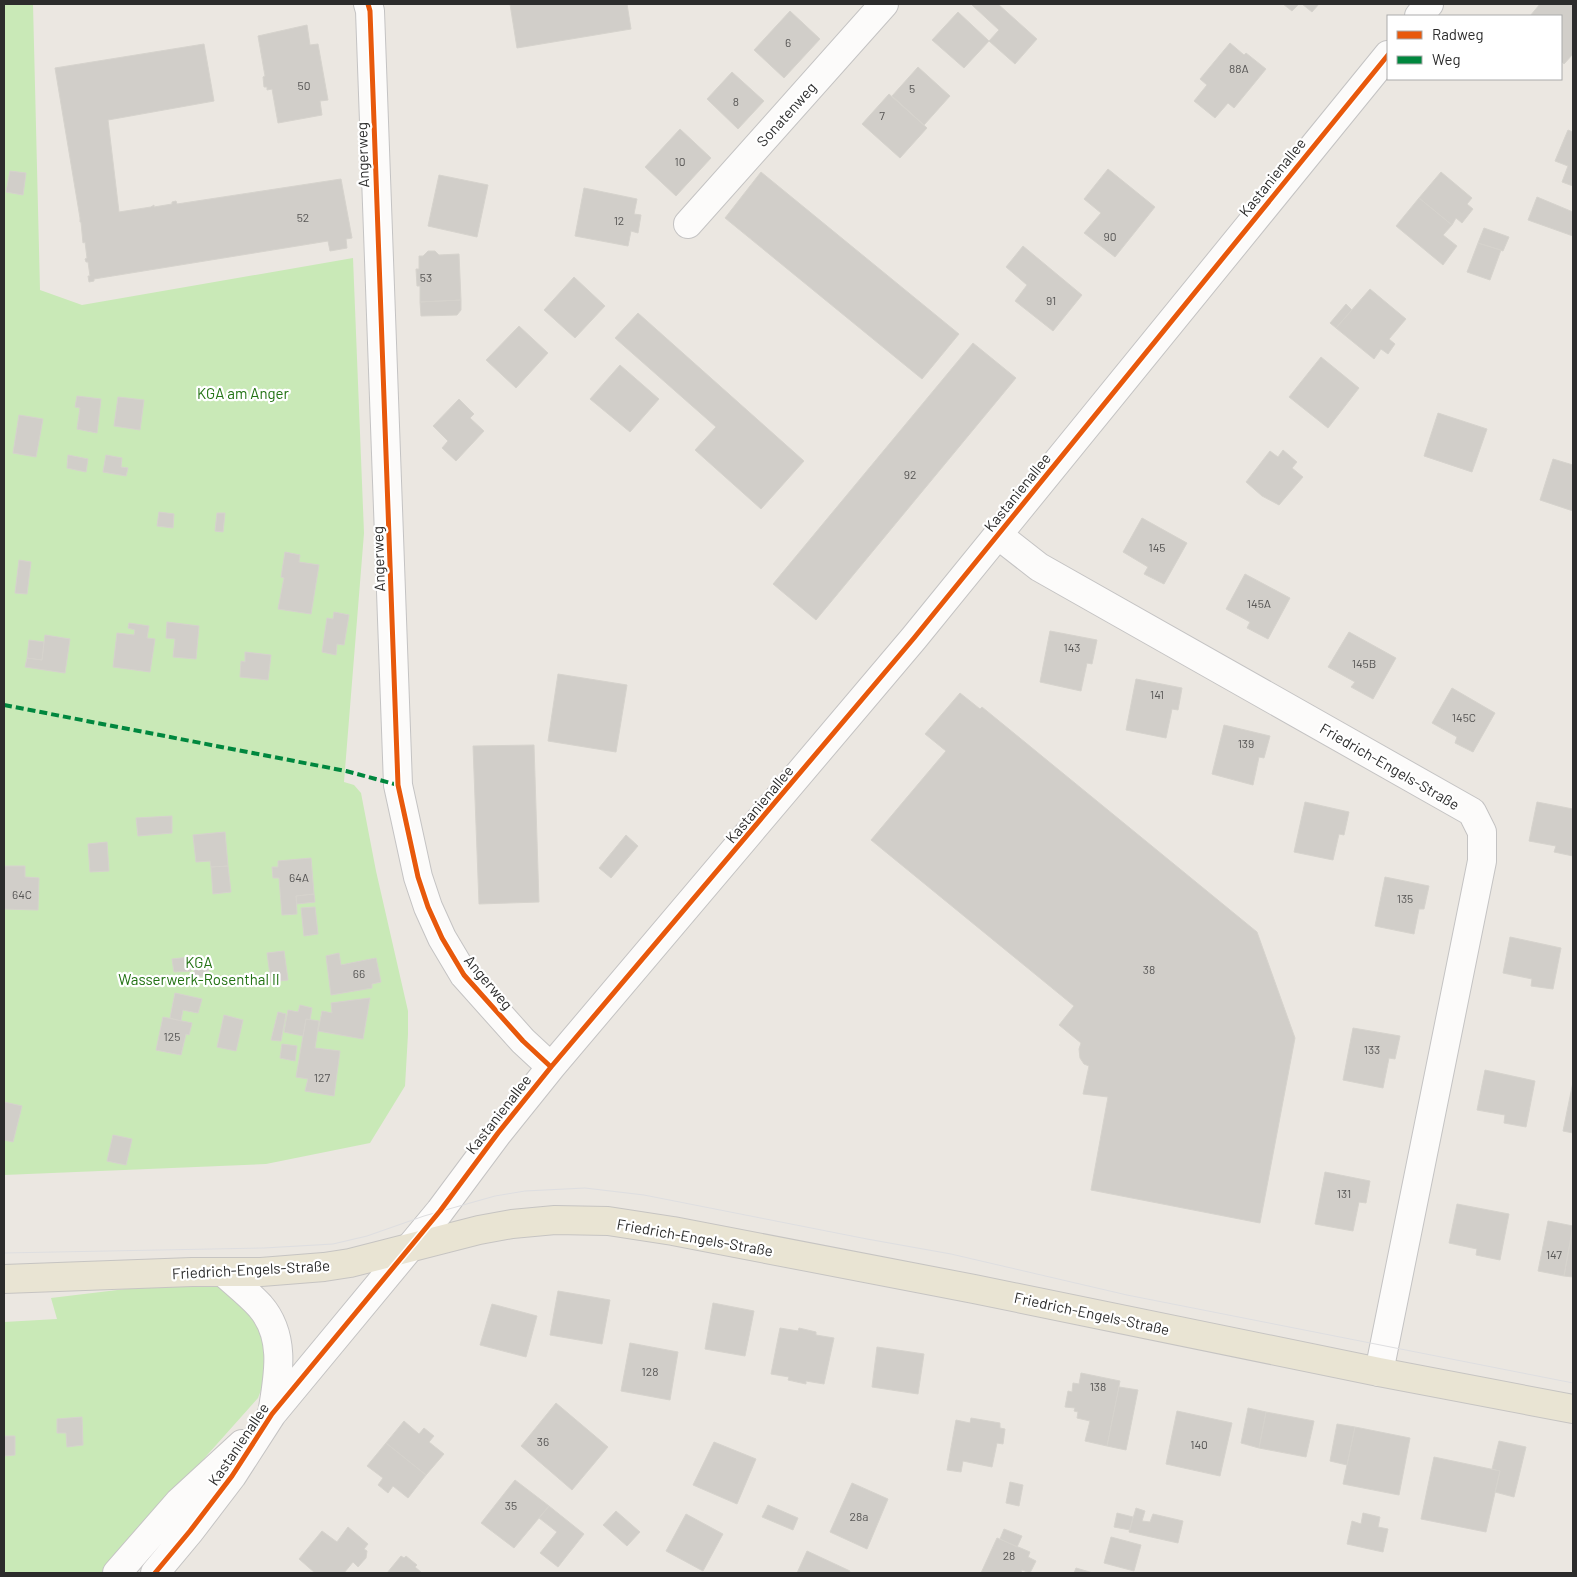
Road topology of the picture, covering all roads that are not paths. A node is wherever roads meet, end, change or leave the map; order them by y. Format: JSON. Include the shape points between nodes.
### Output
{"nodes":[{"id":1,"x":368,"y":4,"type":"edge"},
{"id":2,"x":884,"y":4,"type":"edge"},
{"id":3,"x":1430,"y":4,"type":"edge"},
{"id":4,"x":1420,"y":15,"type":"edge"},
{"id":5,"x":1387,"y":56,"type":"edge"},
{"id":6,"x":688,"y":224,"type":"dead end"},
{"id":7,"x":998,"y":535,"type":"junction"},
{"id":8,"x":551,"y":1067,"type":"junction"},
{"id":9,"x":408,"y":1248,"type":"junction"},
{"id":10,"x":223,"y":1272,"type":"junction"},
{"id":11,"x":4,"y":1279,"type":"edge"},
{"id":12,"x":1379,"y":1372,"type":"junction"},
{"id":13,"x":1573,"y":1409,"type":"edge"},
{"id":14,"x":270,"y":1418,"type":"junction"},
{"id":15,"x":117,"y":1573,"type":"edge"},
{"id":16,"x":155,"y":1573,"type":"edge"}],
"edges":[{"from":1,"to":8,"type":"street","name":"Angerweg","via":[[398,785],[418,877],[442,938],[464,975]]},
{"from":2,"to":6,"type":"street","name":"Sonatenweg"},
{"from":3,"to":4,"type":"street"},
{"from":5,"to":7,"type":"street","name":"Kastanienallee"},
{"from":7,"to":8,"type":"street","name":"Kastanienallee"},
{"from":7,"to":12,"type":"street","name":"Friedrich-Engels-Straße","via":[[1039,567],[1472,812],[1482,832],[1482,861]]},
{"from":8,"to":9,"type":"street","name":"Kastanienallee"},
{"from":9,"to":10,"type":"main road","name":"Friedrich-Engels-Straße","via":[[324,1267]]},
{"from":9,"to":12,"type":"main road","name":"Friedrich-Engels-Straße","via":[[512,1224],[555,1220],[608,1221],[984,1291]]},
{"from":9,"to":14,"type":"street","name":"Kastanienallee"},
{"from":10,"to":11,"type":"main road","name":"Friedrich-Engels-Straße"},
{"from":10,"to":14,"type":"street","via":[[260,1307],[277,1337],[279,1364]]},
{"from":12,"to":13,"type":"main road","name":"Friedrich-Engels-Straße"},
{"from":14,"to":15,"type":"street","name":"Kastanienallee","via":[[178,1502]]},
{"from":14,"to":16,"type":"street","name":"Kastanienallee","via":[[216,1498]]}]}
